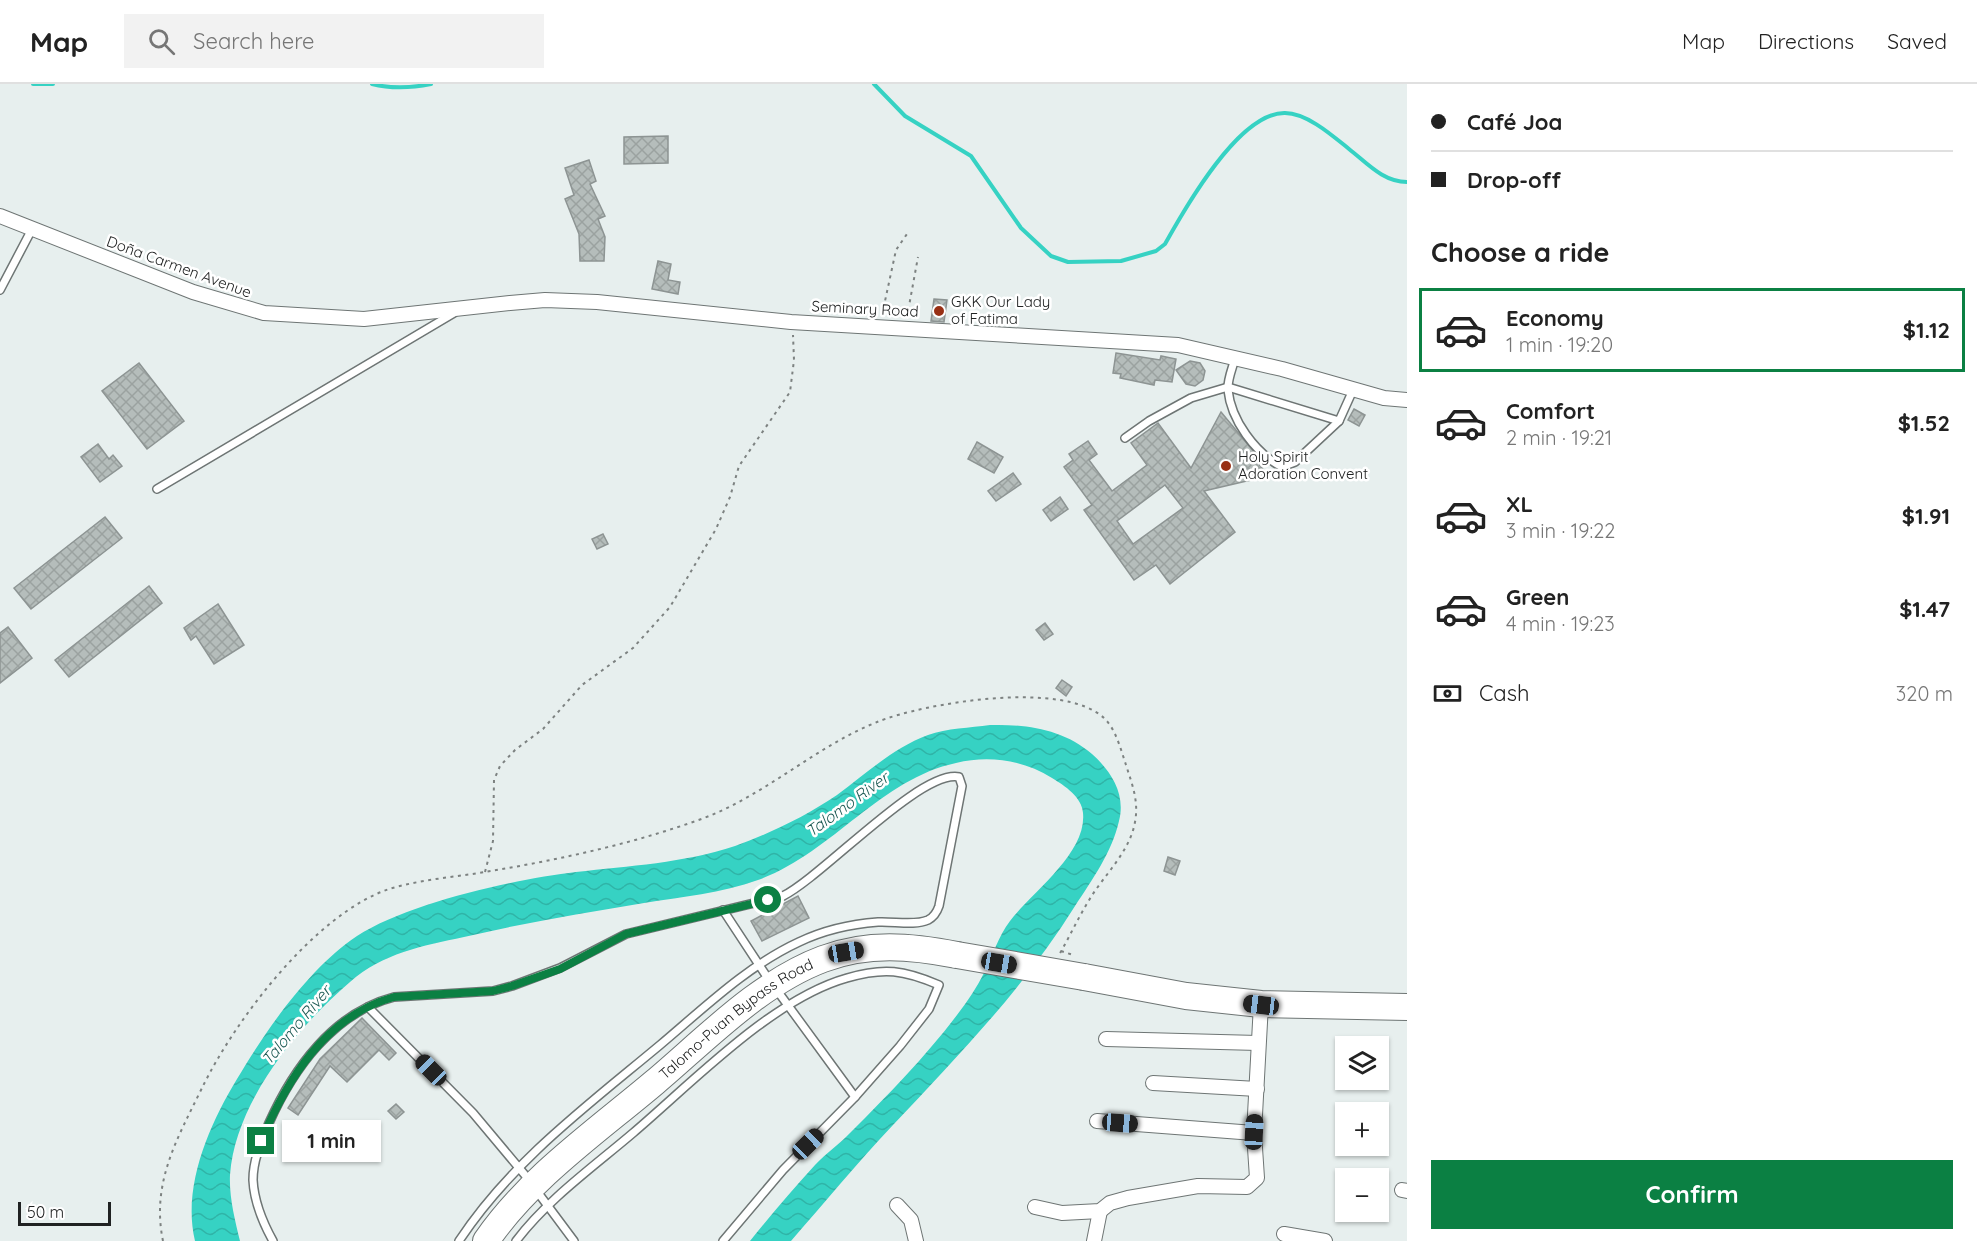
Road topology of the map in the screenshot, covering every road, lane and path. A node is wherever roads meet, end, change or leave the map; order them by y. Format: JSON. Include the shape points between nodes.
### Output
{"nodes":[{"id":1,"x":0,"y":216,"type":"edge"},
{"id":2,"x":31,"y":231,"type":"junction"},
{"id":3,"x":909,"y":231,"type":"dead end"},
{"id":4,"x":918,"y":257,"type":"dead end"},
{"id":5,"x":0,"y":290,"type":"edge"},
{"id":6,"x":460,"y":309,"type":"junction"},
{"id":7,"x":791,"y":322,"type":"junction"},
{"id":8,"x":880,"y":327,"type":"junction"},
{"id":9,"x":905,"y":328,"type":"junction"},
{"id":10,"x":1235,"y":358,"type":"junction"},
{"id":11,"x":1228,"y":387,"type":"junction"},
{"id":12,"x":1353,"y":390,"type":"junction"},
{"id":13,"x":1407,"y":400,"type":"edge"},
{"id":14,"x":1339,"y":421,"type":"junction"},
{"id":15,"x":1125,"y":438,"type":"dead end"},
{"id":16,"x":157,"y":489,"type":"dead end"},
{"id":17,"x":486,"y":872,"type":"junction"},
{"id":18,"x":723,"y":910,"type":"junction"},
{"id":19,"x":1061,"y":951,"type":"dead end"},
{"id":20,"x":758,"y":964,"type":"junction"},
{"id":21,"x":780,"y":996,"type":"junction"},
{"id":22,"x":1261,"y":1005,"type":"junction"},
{"id":23,"x":368,"y":1007,"type":"junction"},
{"id":24,"x":1407,"y":1007,"type":"edge"},
{"id":25,"x":1106,"y":1039,"type":"dead end"},
{"id":26,"x":1258,"y":1043,"type":"junction"},
{"id":27,"x":1153,"y":1083,"type":"dead end"},
{"id":28,"x":1257,"y":1089,"type":"junction"},
{"id":29,"x":855,"y":1097,"type":"junction"},
{"id":30,"x":1097,"y":1121,"type":"dead end"},
{"id":31,"x":1254,"y":1132,"type":"junction"},
{"id":32,"x":534,"y":1186,"type":"junction"},
{"id":33,"x":897,"y":1205,"type":"dead end"},
{"id":34,"x":1035,"y":1208,"type":"dead end"},
{"id":35,"x":1100,"y":1210,"type":"junction"},
{"id":36,"x":1284,"y":1234,"type":"dead end"},
{"id":37,"x":163,"y":1241,"type":"edge"},
{"id":38,"x":273,"y":1241,"type":"edge"},
{"id":39,"x":459,"y":1241,"type":"edge"},
{"id":40,"x":486,"y":1241,"type":"edge"},
{"id":41,"x":516,"y":1241,"type":"edge"},
{"id":42,"x":574,"y":1241,"type":"edge"},
{"id":43,"x":723,"y":1241,"type":"edge"},
{"id":44,"x":916,"y":1241,"type":"edge"},
{"id":45,"x":1094,"y":1241,"type":"edge"},
{"id":46,"x":1325,"y":1241,"type":"edge"}],
"edges":[{"from":1,"to":2,"type":"street","name":"Doña Carmen Avenue"},
{"from":2,"to":5,"type":"lane"},
{"from":2,"to":6,"type":"street","name":"Doña Carmen Avenue","via":[[193,292],[264,313],[364,320]]},
{"from":3,"to":8,"type":"path","via":[[896,250]]},
{"from":4,"to":9,"type":"path"},
{"from":6,"to":7,"type":"street","name":"Seminary Road","via":[[545,300],[597,302]]},
{"from":6,"to":16,"type":"lane"},
{"from":7,"to":8,"type":"street","name":"Seminary Road"},
{"from":7,"to":17,"type":"path","via":[[794,360],[790,392],[739,466],[716,529],[670,607],[633,648],[582,685],[543,729],[500,766],[494,780],[493,841]]},
{"from":8,"to":9,"type":"street","name":"Seminary Road"},
{"from":9,"to":10,"type":"street","name":"Seminary Road","via":[[1178,345]]},
{"from":10,"to":11,"type":"lane"},
{"from":10,"to":12,"type":"street","name":"Seminary Road"},
{"from":11,"to":14,"type":"lane"},
{"from":11,"to":14,"type":"lane","via":[[1233,416],[1268,459],[1282,467],[1295,462]]},
{"from":11,"to":15,"type":"lane","via":[[1191,398]]},
{"from":12,"to":13,"type":"street","name":"Seminary Road"},
{"from":12,"to":14,"type":"lane"},
{"from":17,"to":19,"type":"path","via":[[555,859],[702,819],[763,790],[839,740],[919,709],[967,699],[1045,699],[1073,704],[1104,718],[1122,751],[1136,796],[1136,820],[1128,844]]},
{"from":17,"to":37,"type":"path","via":[[388,890],[352,908],[313,938],[243,1017],[207,1078],[164,1174],[159,1197]]},
{"from":18,"to":20,"type":"lane"},
{"from":18,"to":20,"type":"lane","via":[[793,891],[914,794],[938,780],[957,776],[961,780],[939,906],[932,917],[920,922],[850,925],[824,932]]},
{"from":18,"to":23,"type":"lane","via":[[626,934],[560,969],[512,986],[493,991],[394,997]]},
{"from":20,"to":21,"type":"lane"},
{"from":20,"to":32,"type":"lane","via":[[613,1083]]},
{"from":21,"to":22,"type":"highway","name":"Talomo-Puan Bypass Road","bridge":true,"via":[[822,959],[856,950],[897,946],[1186,996]]},
{"from":21,"to":29,"type":"lane"},
{"from":21,"to":29,"type":"lane","via":[[865,973],[902,971],[939,985],[921,1019]]},
{"from":21,"to":32,"type":"highway","name":"Talomo-Puan Bypass Road","via":[[736,1013]]},
{"from":22,"to":24,"type":"highway","name":"Talomo-Puan Bypass Road"},
{"from":22,"to":26,"type":"street"},
{"from":23,"to":32,"type":"lane","via":[[466,1105]]},
{"from":23,"to":38,"type":"lane","via":[[338,1027],[298,1069],[282,1093],[261,1141],[253,1181]]},
{"from":25,"to":26,"type":"street"},
{"from":26,"to":28,"type":"street"},
{"from":27,"to":28,"type":"street"},
{"from":28,"to":31,"type":"street"},
{"from":29,"to":43,"type":"lane","via":[[783,1170]]},
{"from":30,"to":31,"type":"street"},
{"from":31,"to":35,"type":"street","via":[[1257,1178],[1247,1186],[1198,1186],[1128,1198]]},
{"from":32,"to":39,"type":"lane","via":[[495,1191]]},
{"from":32,"to":40,"type":"highway","name":"Talomo-Puan Bypass Road"},
{"from":32,"to":41,"type":"lane"},
{"from":32,"to":42,"type":"lane"},
{"from":33,"to":44,"type":"street","via":[[911,1220]]},
{"from":34,"to":35,"type":"street","via":[[1062,1213]]},
{"from":35,"to":45,"type":"street"},
{"from":36,"to":46,"type":"street"}]}
